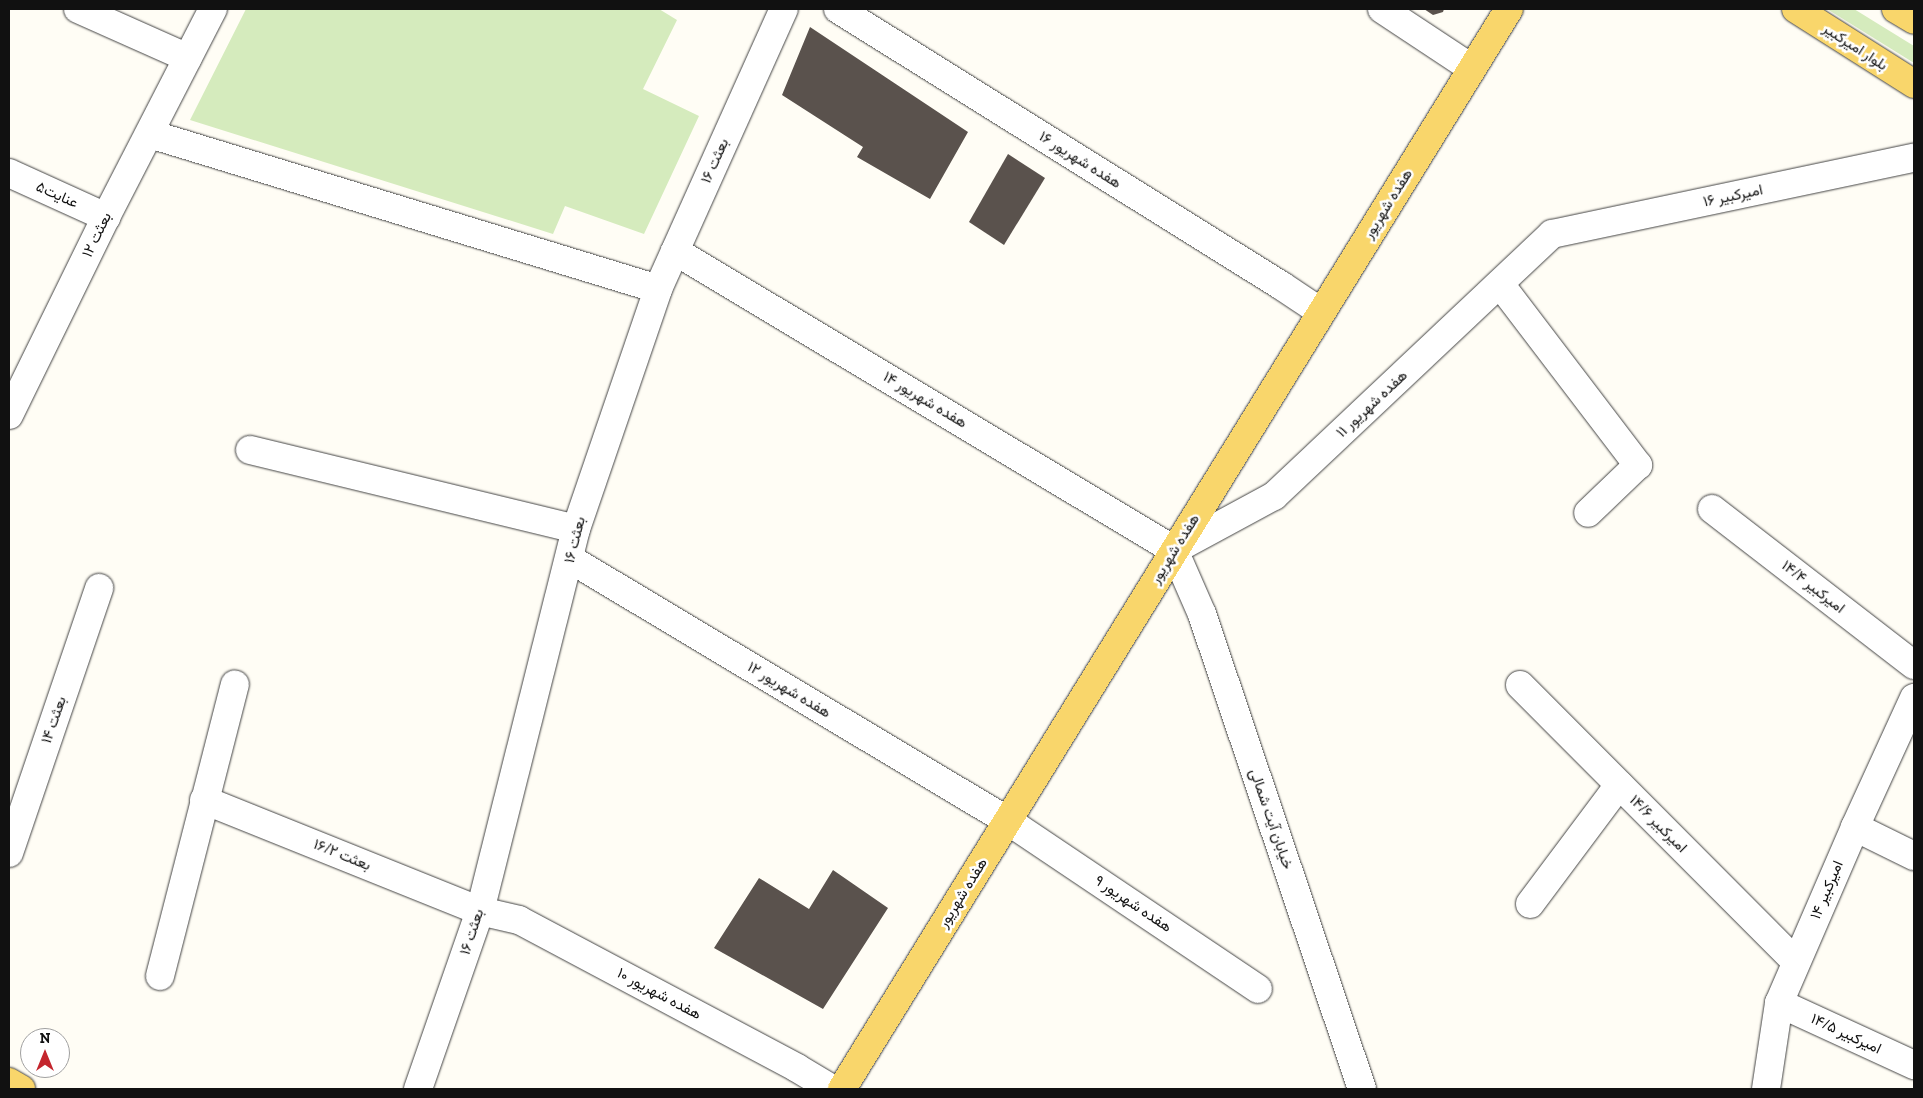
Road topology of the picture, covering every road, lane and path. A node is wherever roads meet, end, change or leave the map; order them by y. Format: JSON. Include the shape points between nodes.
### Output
{"nodes":[{"id":1,"x":78,"y":9,"type":"edge"},
{"id":2,"x":213,"y":9,"type":"edge"},
{"id":3,"x":784,"y":9,"type":"edge"},
{"id":4,"x":838,"y":9,"type":"edge"},
{"id":5,"x":1382,"y":9,"type":"edge"},
{"id":6,"x":1509,"y":9,"type":"edge"},
{"id":7,"x":1896,"y":9,"type":"edge"},
{"id":8,"x":1804,"y":12,"type":"edge"},
{"id":9,"x":1914,"y":20,"type":"edge"},
{"id":10,"x":188,"y":58,"type":"junction"},
{"id":11,"x":1471,"y":68,"type":"junction"},
{"id":12,"x":1914,"y":84,"type":"edge"},
{"id":13,"x":150,"y":134,"type":"junction"},
{"id":14,"x":1914,"y":158,"type":"edge"},
{"id":15,"x":9,"y":173,"type":"edge"},
{"id":16,"x":106,"y":217,"type":"junction"},
{"id":17,"x":1552,"y":234,"type":"joint"},
{"id":18,"x":675,"y":251,"type":"junction"},
{"id":19,"x":1500,"y":284,"type":"junction"},
{"id":20,"x":658,"y":289,"type":"junction"},
{"id":21,"x":1321,"y":312,"type":"junction"},
{"id":22,"x":9,"y":415,"type":"edge"},
{"id":23,"x":250,"y":450,"type":"dead end"},
{"id":24,"x":1712,"y":509,"type":"dead end"},
{"id":25,"x":1588,"y":513,"type":"dead end"},
{"id":26,"x":576,"y":529,"type":"junction"},
{"id":27,"x":1174,"y":550,"type":"junction"},
{"id":28,"x":570,"y":559,"type":"junction"},
{"id":29,"x":99,"y":588,"type":"dead end"},
{"id":30,"x":1914,"y":664,"type":"edge"},
{"id":31,"x":235,"y":684,"type":"dead end"},
{"id":32,"x":1520,"y":685,"type":"dead end"},
{"id":33,"x":1914,"y":698,"type":"edge"},
{"id":34,"x":1620,"y":785,"type":"junction"},
{"id":35,"x":204,"y":800,"type":"junction"},
{"id":36,"x":1008,"y":821,"type":"junction"},
{"id":37,"x":1854,"y":827,"type":"junction"},
{"id":38,"x":9,"y":853,"type":"edge"},
{"id":39,"x":1914,"y":856,"type":"edge"},
{"id":40,"x":1530,"y":904,"type":"dead end"},
{"id":41,"x":480,"y":911,"type":"junction"},
{"id":42,"x":1796,"y":962,"type":"junction"},
{"id":43,"x":160,"y":976,"type":"dead end"},
{"id":44,"x":1258,"y":989,"type":"dead end"},
{"id":45,"x":1779,"y":1003,"type":"junction"},
{"id":46,"x":1914,"y":1065,"type":"edge"},
{"id":47,"x":9,"y":1082,"type":"edge"},
{"id":48,"x":21,"y":1089,"type":"edge"},
{"id":49,"x":418,"y":1089,"type":"edge"},
{"id":50,"x":832,"y":1089,"type":"edge"},
{"id":51,"x":842,"y":1089,"type":"edge"},
{"id":52,"x":1362,"y":1089,"type":"edge"},
{"id":53,"x":1766,"y":1089,"type":"edge"}],
"edges":[{"from":1,"to":10,"type":"street"},
{"from":2,"to":10,"type":"street","name":"بعثت ۱۲"},
{"from":3,"to":18,"type":"street","name":"بعثت ۱۶"},
{"from":4,"to":21,"type":"street","name":"هفده شهریور ۱۶"},
{"from":5,"to":11,"type":"street"},
{"from":6,"to":11,"type":"main road","name":"هفده شهریور"},
{"from":7,"to":9,"type":"main road"},
{"from":8,"to":12,"type":"main road","name":"بلوار امیرکبیر"},
{"from":10,"to":13,"type":"street","name":"بعثت ۱۲"},
{"from":11,"to":21,"type":"main road","name":"هفده شهریور"},
{"from":13,"to":16,"type":"street","name":"بعثت ۱۲"},
{"from":13,"to":20,"type":"street"},
{"from":14,"to":17,"type":"street","name":"امیرکبیر ۱۶"},
{"from":15,"to":16,"type":"street","name":"عنایت۵"},
{"from":16,"to":22,"type":"street","name":"بعثت ۱۲"},
{"from":17,"to":19,"type":"street","name":"هفده شهریور ۱۱"},
{"from":18,"to":20,"type":"street","name":"بعثت ۱۶"},
{"from":18,"to":27,"type":"street","name":"هفده شهریور ۱۴"},
{"from":19,"to":25,"type":"street","via":[[1638,465]]},
{"from":19,"to":27,"type":"street","name":"هفده شهریور ۱۱","via":[[1274,496]]},
{"from":20,"to":26,"type":"street","name":"بعثت ۱۶"},
{"from":21,"to":27,"type":"main road","name":"هفده شهریور"},
{"from":23,"to":26,"type":"street"},
{"from":24,"to":30,"type":"street","name":"امیرکبیر ۱۴/۴"},
{"from":26,"to":28,"type":"street","name":"بعثت ۱۶"},
{"from":27,"to":36,"type":"main road","name":"هفده شهریور"},
{"from":27,"to":52,"type":"street","name":"خیابان آیت شمالی","via":[[1202,614]]},
{"from":28,"to":36,"type":"street","name":"هفده شهریور ۱۲"},
{"from":28,"to":41,"type":"street","name":"بعثت ۱۶"},
{"from":29,"to":38,"type":"street","name":"بعثت ۱۴"},
{"from":31,"to":35,"type":"street"},
{"from":32,"to":34,"type":"street","name":"امیرکبیر ۱۴/۶"},
{"from":33,"to":37,"type":"street","name":"امیرکبیر ۱۴"},
{"from":34,"to":40,"type":"street"},
{"from":34,"to":42,"type":"street","name":"امیرکبیر ۱۴/۶"},
{"from":35,"to":41,"type":"street","name":"بعثت ۱۶/۲"},
{"from":35,"to":43,"type":"street"},
{"from":36,"to":44,"type":"street","name":"هفده شهریور ۹"},
{"from":36,"to":51,"type":"main road","name":"هفده شهریور"},
{"from":37,"to":39,"type":"street"},
{"from":37,"to":42,"type":"street","name":"امیرکبیر ۱۴"},
{"from":41,"to":49,"type":"street","name":"بعثت ۱۶"},
{"from":41,"to":50,"type":"street","name":"هفده شهریور ۱۰","via":[[519,920]]},
{"from":42,"to":45,"type":"street","name":"امیرکبیر ۱۴"},
{"from":45,"to":46,"type":"street","name":"امیرکبیر ۱۴/۵"},
{"from":45,"to":53,"type":"street","name":"امیرکبیر ۱۴"},
{"from":47,"to":48,"type":"main road"}]}
